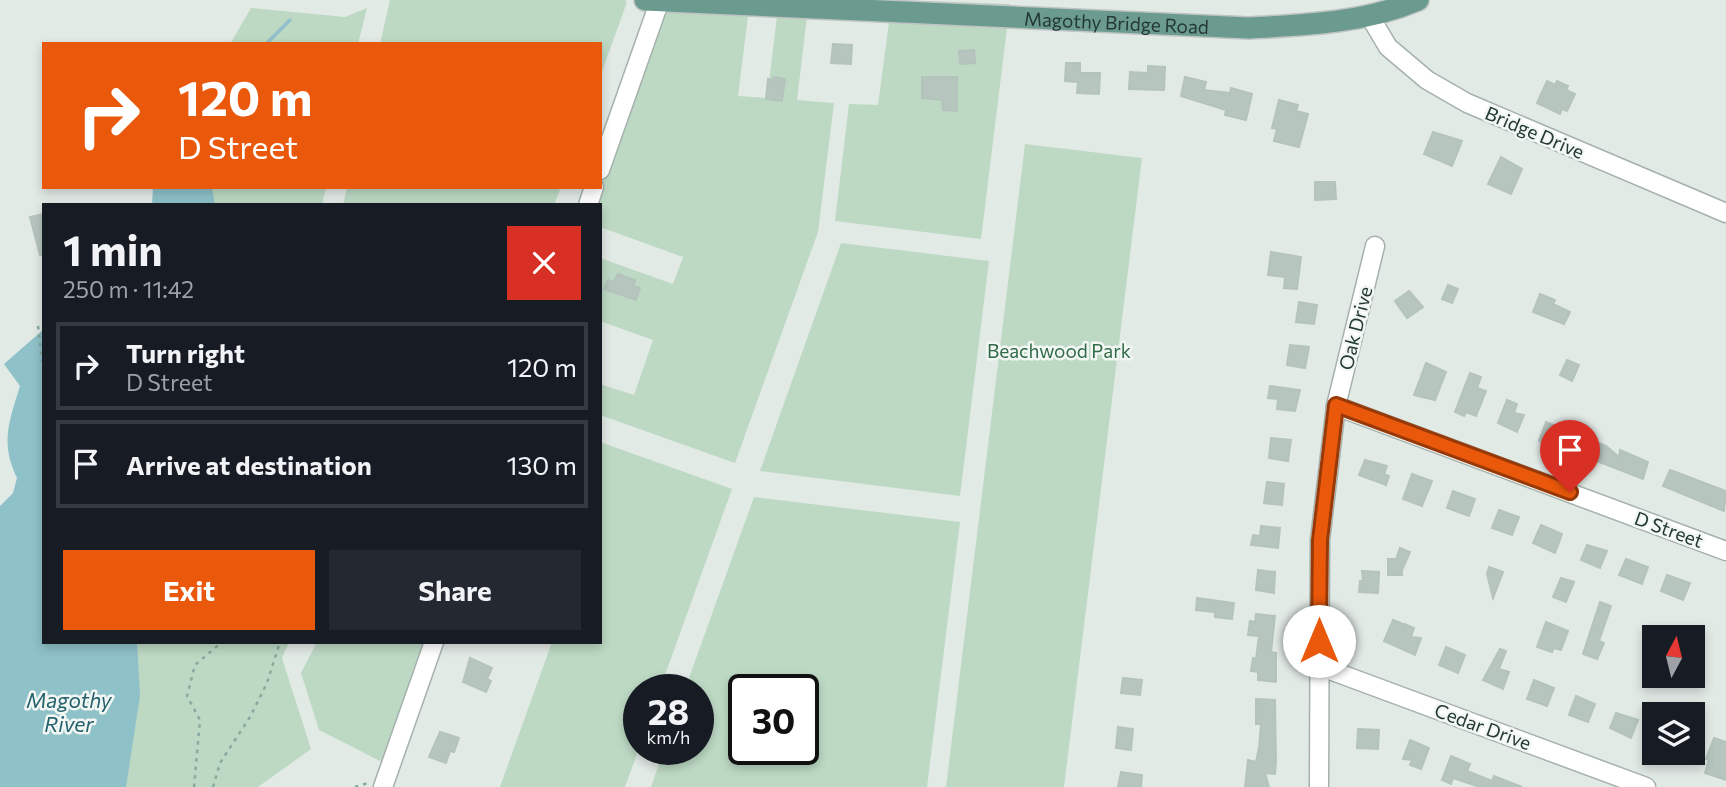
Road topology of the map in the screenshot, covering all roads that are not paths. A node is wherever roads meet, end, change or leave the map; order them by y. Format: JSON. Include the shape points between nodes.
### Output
{"nodes":[{"id":1,"x":645,"y":0,"type":"edge"},
{"id":2,"x":1418,"y":0,"type":"edge"},
{"id":3,"x":660,"y":1,"type":"edge"},
{"id":4,"x":1369,"y":15,"type":"junction"},
{"id":5,"x":602,"y":164,"type":"edge"},
{"id":6,"x":1726,"y":213,"type":"edge"},
{"id":7,"x":1375,"y":246,"type":"dead end"},
{"id":8,"x":1336,"y":405,"type":"junction"},
{"id":9,"x":1726,"y":551,"type":"edge"},
{"id":10,"x":433,"y":644,"type":"edge"},
{"id":11,"x":1319,"y":666,"type":"junction"},
{"id":12,"x":381,"y":783,"type":"edge"},
{"id":13,"x":1320,"y":787,"type":"edge"},
{"id":14,"x":1646,"y":787,"type":"edge"}],
"edges":[{"from":1,"to":3,"type":"main road","name":"Magothy Bridge Road"},
{"from":2,"to":4,"type":"main road","name":"Magothy Bridge Road"},
{"from":3,"to":4,"type":"main road","name":"Magothy Bridge Road","via":[[1249,28],[1326,24]]},
{"from":3,"to":5,"type":"street"},
{"from":4,"to":6,"type":"street","name":"Bridge Drive","via":[[1388,47],[1427,80],[1467,103]]},
{"from":7,"to":8,"type":"street","name":"Oak Drive"},
{"from":8,"to":9,"type":"street","name":"D Street"},
{"from":8,"to":11,"type":"street","name":"Oak Drive","via":[[1320,540]]},
{"from":10,"to":12,"type":"street"},
{"from":11,"to":13,"type":"street","name":"Oak Drive"},
{"from":11,"to":14,"type":"street","name":"Cedar Drive"}]}
